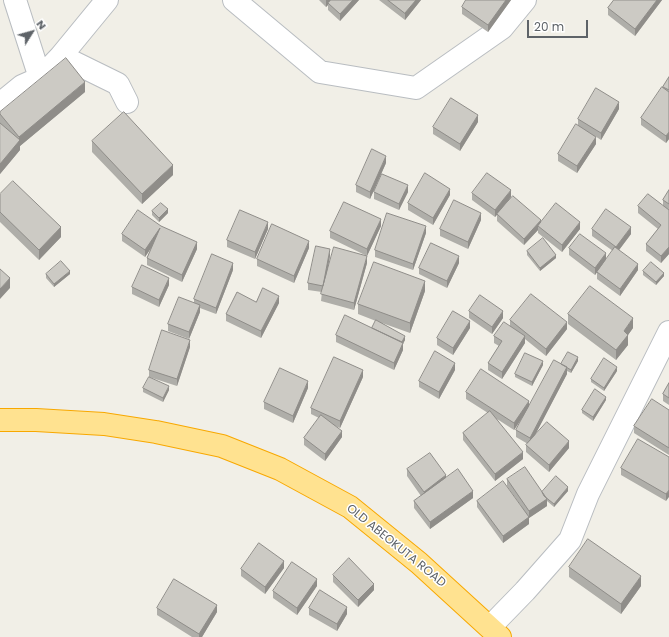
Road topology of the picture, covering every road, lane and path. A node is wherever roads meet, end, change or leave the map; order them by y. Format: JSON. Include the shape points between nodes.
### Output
{"nodes":[{"id":1,"x":15,"y":0,"type":"edge"},
{"id":2,"x":107,"y":0,"type":"edge"},
{"id":3,"x":234,"y":0,"type":"edge"},
{"id":4,"x":525,"y":0,"type":"edge"},
{"id":5,"x":61,"y":56,"type":"junction"},
{"id":6,"x":40,"y":78,"type":"junction"},
{"id":7,"x":127,"y":102,"type":"dead end"},
{"id":8,"x":0,"y":104,"type":"edge"},
{"id":9,"x":669,"y":332,"type":"edge"},
{"id":10,"x":0,"y":420,"type":"edge"},
{"id":11,"x":495,"y":632,"type":"edge"}],
"edges":[{"from":1,"to":6,"type":"street"},
{"from":2,"to":5,"type":"street"},
{"from":3,"to":4,"type":"street","via":[[320,72],[416,88],[502,28]]},
{"from":5,"to":6,"type":"street"},
{"from":5,"to":7,"type":"street","via":[[118,84]]},
{"from":6,"to":8,"type":"street","via":[[22,86]]},
{"from":9,"to":11,"type":"street","via":[[588,494],[570,540],[525,591]]},
{"from":10,"to":11,"type":"highway","name":"OLD ABEOKUTA ROAD","via":[[104,424],[156,432],[222,446],[280,469],[350,507],[419,563]]}]}
